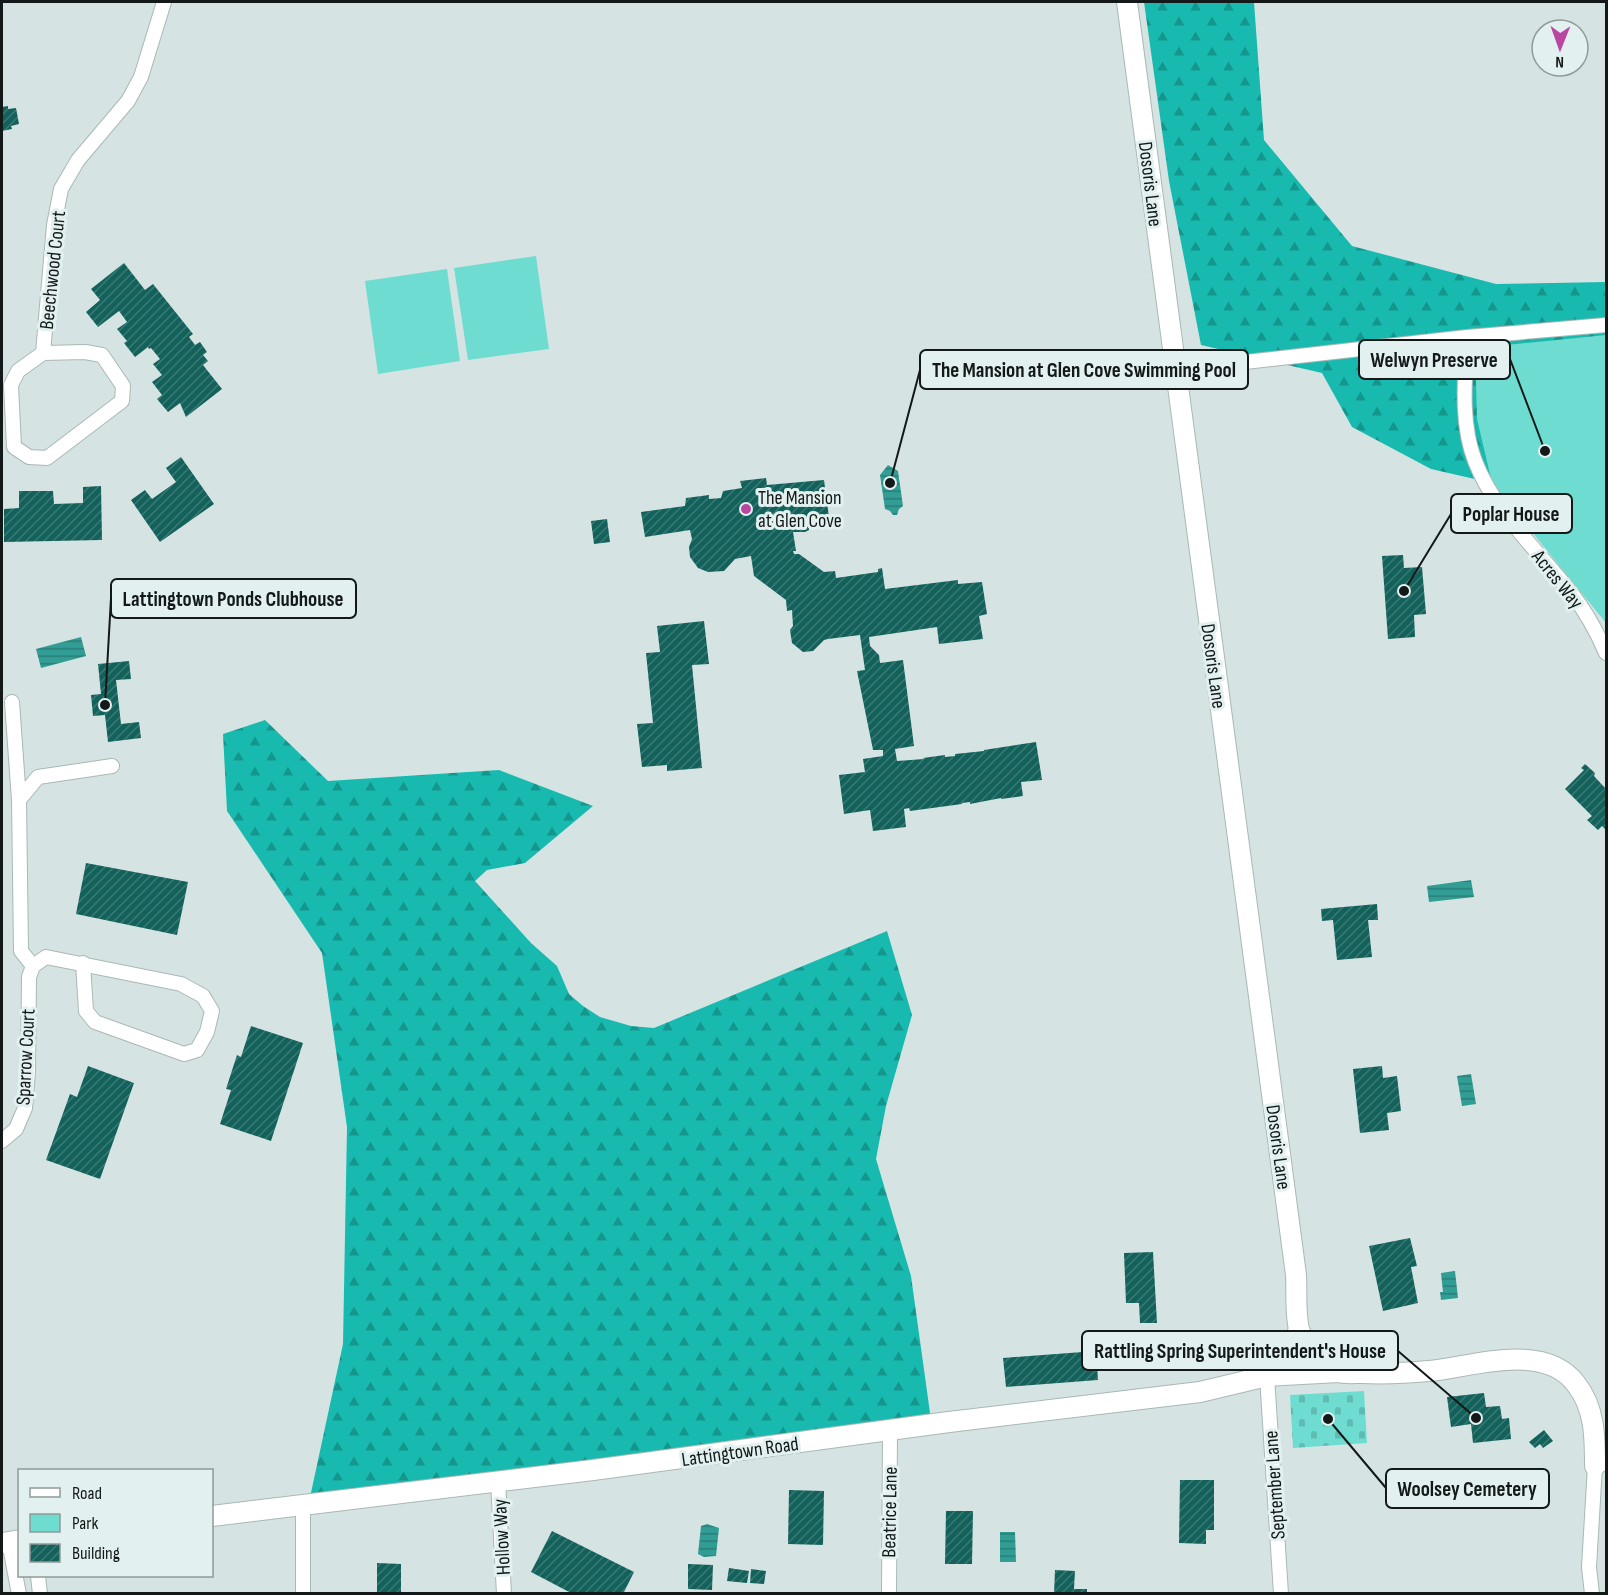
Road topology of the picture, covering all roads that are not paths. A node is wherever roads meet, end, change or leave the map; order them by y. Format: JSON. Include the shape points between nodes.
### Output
{"nodes":[{"id":1,"x":165,"y":2,"type":"edge"},
{"id":2,"x":1127,"y":2,"type":"edge"},
{"id":3,"x":1606,"y":325,"type":"edge"},
{"id":4,"x":1467,"y":337,"type":"junction"},
{"id":5,"x":43,"y":353,"type":"junction"},
{"id":6,"x":1175,"y":370,"type":"junction"},
{"id":7,"x":1606,"y":653,"type":"edge"},
{"id":8,"x":12,"y":702,"type":"dead end"},
{"id":9,"x":112,"y":766,"type":"dead end"},
{"id":10,"x":19,"y":800,"type":"junction"},
{"id":11,"x":83,"y":963,"type":"junction"},
{"id":12,"x":33,"y":966,"type":"junction"},
{"id":13,"x":2,"y":1141,"type":"edge"},
{"id":14,"x":1299,"y":1330,"type":"junction"},
{"id":15,"x":1339,"y":1372,"type":"junction"},
{"id":16,"x":1267,"y":1376,"type":"junction"},
{"id":17,"x":890,"y":1431,"type":"junction"},
{"id":18,"x":1601,"y":1465,"type":"edge"},
{"id":19,"x":498,"y":1481,"type":"junction"},
{"id":20,"x":303,"y":1504,"type":"junction"},
{"id":21,"x":213,"y":1516,"type":"edge"},
{"id":22,"x":10,"y":1542,"type":"edge"},
{"id":23,"x":38,"y":1577,"type":"edge"},
{"id":24,"x":19,"y":1593,"type":"edge"},
{"id":25,"x":40,"y":1593,"type":"edge"},
{"id":26,"x":303,"y":1593,"type":"edge"},
{"id":27,"x":504,"y":1593,"type":"edge"},
{"id":28,"x":889,"y":1593,"type":"edge"},
{"id":29,"x":1281,"y":1593,"type":"edge"},
{"id":30,"x":1592,"y":1593,"type":"edge"}],
"edges":[{"from":1,"to":5,"type":"street","name":"Beechwood Court","via":[[137,85],[78,160],[61,189],[54,225]]},
{"from":2,"to":6,"type":"street","name":"Dosoris Lane"},
{"from":3,"to":4,"type":"street"},
{"from":4,"to":6,"type":"street"},
{"from":4,"to":7,"type":"street","name":"Acres Way","via":[[1465,394],[1474,460],[1488,490],[1512,524],[1595,627]]},
{"from":5,"to":5,"type":"street","name":"Beechwood Court","via":[[18,371],[11,385],[14,447],[29,457],[47,458],[122,401],[123,386],[102,355]]},
{"from":6,"to":14,"type":"street","name":"Dosoris Lane","via":[[1293,1254]]},
{"from":8,"to":10,"type":"street"},
{"from":9,"to":10,"type":"street","via":[[38,777]]},
{"from":10,"to":12,"type":"street","via":[[21,951]]},
{"from":11,"to":11,"type":"street","via":[[181,984],[204,996],[212,1011],[197,1050],[184,1054],[95,1022],[87,1011]]},
{"from":11,"to":12,"type":"street","via":[[46,957]]},
{"from":12,"to":13,"type":"street","name":"Sparrow Court","via":[[29,977],[25,1108],[16,1129]]},
{"from":14,"to":15,"type":"street","via":[[1314,1355]]},
{"from":14,"to":16,"type":"street"},
{"from":15,"to":16,"type":"street","name":"Lattingtown Road"},
{"from":15,"to":18,"type":"street","name":"Lattingtown Road","via":[[1431,1371],[1497,1360],[1533,1360],[1552,1366],[1576,1384],[1590,1411]]},
{"from":16,"to":17,"type":"street","name":"Lattingtown Road","via":[[1200,1392]]},
{"from":16,"to":29,"type":"street","name":"September Lane"},
{"from":17,"to":19,"type":"street","name":"Lattingtown Road"},
{"from":17,"to":28,"type":"street","name":"Beatrice Lane"},
{"from":18,"to":30,"type":"street","via":[[1589,1567]]},
{"from":19,"to":20,"type":"street","name":"Lattingtown Road"},
{"from":19,"to":27,"type":"street","name":"Hollow Way"},
{"from":20,"to":21,"type":"street","name":"Lattingtown Road"},
{"from":20,"to":26,"type":"street"},
{"from":22,"to":24,"type":"street"},
{"from":23,"to":25,"type":"street"}]}
